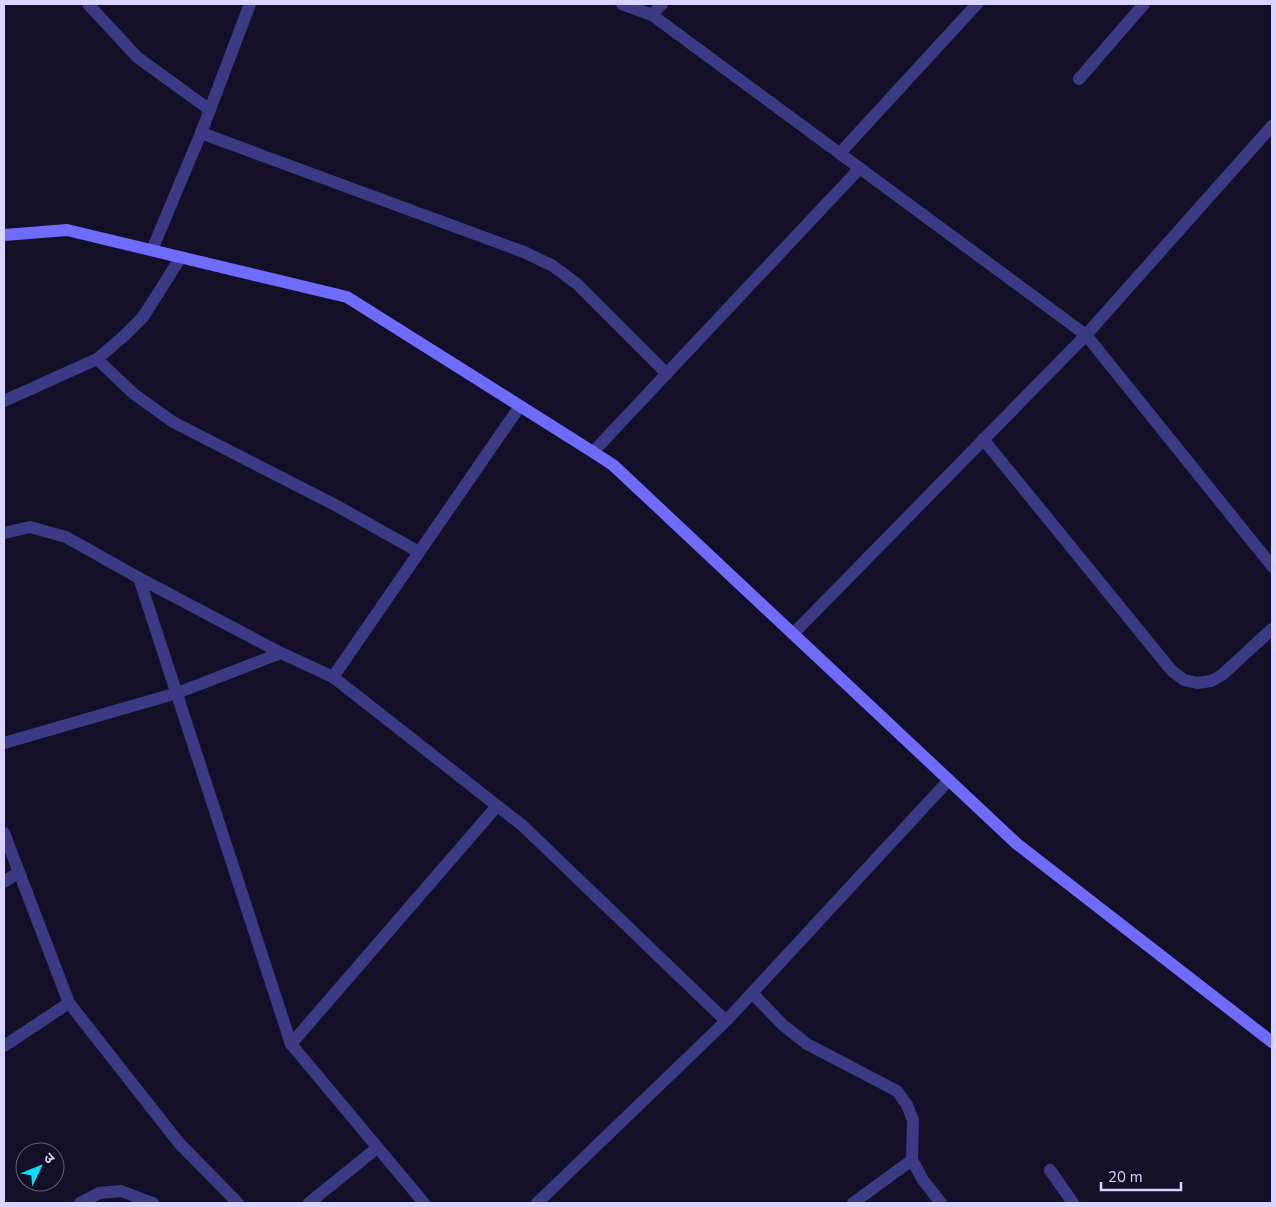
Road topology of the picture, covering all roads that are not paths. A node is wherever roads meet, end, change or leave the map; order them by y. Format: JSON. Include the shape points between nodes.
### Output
{"nodes":[{"id":1,"x":88,"y":4,"type":"edge"},
{"id":2,"x":250,"y":4,"type":"edge"},
{"id":3,"x":622,"y":4,"type":"edge"},
{"id":4,"x":662,"y":4,"type":"edge"},
{"id":5,"x":977,"y":4,"type":"edge"},
{"id":6,"x":1144,"y":4,"type":"edge"},
{"id":7,"x":652,"y":15,"type":"junction"},
{"id":8,"x":1079,"y":79,"type":"dead end"},
{"id":9,"x":210,"y":110,"type":"junction"},
{"id":10,"x":1272,"y":126,"type":"edge"},
{"id":11,"x":201,"y":133,"type":"junction"},
{"id":12,"x":840,"y":153,"type":"junction"},
{"id":13,"x":860,"y":168,"type":"junction"},
{"id":14,"x":4,"y":235,"type":"edge"},
{"id":15,"x":152,"y":250,"type":"junction"},
{"id":16,"x":181,"y":257,"type":"junction"},
{"id":17,"x":1086,"y":334,"type":"junction"},
{"id":18,"x":97,"y":359,"type":"junction"},
{"id":19,"x":667,"y":374,"type":"junction"},
{"id":20,"x":4,"y":402,"type":"edge"},
{"id":21,"x":520,"y":406,"type":"junction"},
{"id":22,"x":983,"y":440,"type":"junction"},
{"id":23,"x":593,"y":452,"type":"junction"},
{"id":24,"x":4,"y":533,"type":"edge"},
{"id":25,"x":419,"y":552,"type":"junction"},
{"id":26,"x":1272,"y":566,"type":"edge"},
{"id":27,"x":139,"y":578,"type":"junction"},
{"id":28,"x":1272,"y":629,"type":"edge"},
{"id":29,"x":793,"y":634,"type":"junction"},
{"id":30,"x":281,"y":652,"type":"junction"},
{"id":31,"x":333,"y":677,"type":"junction"},
{"id":32,"x":177,"y":693,"type":"junction"},
{"id":33,"x":4,"y":744,"type":"edge"},
{"id":34,"x":949,"y":780,"type":"junction"},
{"id":35,"x":497,"y":806,"type":"junction"},
{"id":36,"x":4,"y":833,"type":"edge"},
{"id":37,"x":19,"y":872,"type":"junction"},
{"id":38,"x":4,"y":882,"type":"edge"},
{"id":39,"x":752,"y":993,"type":"junction"},
{"id":40,"x":69,"y":1003,"type":"junction"},
{"id":41,"x":726,"y":1021,"type":"junction"},
{"id":42,"x":1272,"y":1042,"type":"edge"},
{"id":43,"x":291,"y":1044,"type":"junction"},
{"id":44,"x":4,"y":1046,"type":"edge"},
{"id":45,"x":377,"y":1148,"type":"junction"},
{"id":46,"x":913,"y":1162,"type":"junction"},
{"id":47,"x":1050,"y":1170,"type":"dead end"},
{"id":48,"x":80,"y":1203,"type":"edge"},
{"id":49,"x":153,"y":1203,"type":"edge"},
{"id":50,"x":238,"y":1203,"type":"edge"},
{"id":51,"x":308,"y":1203,"type":"edge"},
{"id":52,"x":424,"y":1203,"type":"edge"},
{"id":53,"x":537,"y":1203,"type":"edge"},
{"id":54,"x":852,"y":1203,"type":"edge"},
{"id":55,"x":941,"y":1203,"type":"edge"},
{"id":56,"x":1073,"y":1203,"type":"edge"}],
"edges":[{"from":1,"to":9,"type":"street","via":[[137,57]]},
{"from":2,"to":9,"type":"street"},
{"from":3,"to":7,"type":"street"},
{"from":4,"to":7,"type":"street"},
{"from":5,"to":12,"type":"street"},
{"from":6,"to":8,"type":"street"},
{"from":7,"to":12,"type":"street"},
{"from":9,"to":11,"type":"street"},
{"from":10,"to":17,"type":"street"},
{"from":11,"to":15,"type":"street"},
{"from":11,"to":19,"type":"street","via":[[524,252],[553,266],[577,284]]},
{"from":12,"to":13,"type":"street"},
{"from":13,"to":17,"type":"street"},
{"from":13,"to":19,"type":"street"},
{"from":14,"to":15,"type":"main road","via":[[67,230]]},
{"from":15,"to":16,"type":"main road"},
{"from":16,"to":18,"type":"street","via":[[143,318]]},
{"from":16,"to":21,"type":"main road","via":[[347,296]]},
{"from":17,"to":22,"type":"street"},
{"from":17,"to":26,"type":"street"},
{"from":18,"to":20,"type":"street"},
{"from":18,"to":25,"type":"street","via":[[134,394],[173,422]]},
{"from":19,"to":23,"type":"street"},
{"from":21,"to":23,"type":"main road"},
{"from":21,"to":25,"type":"street"},
{"from":22,"to":28,"type":"street","via":[[1172,671],[1184,680],[1197,683],[1222,675]]},
{"from":22,"to":29,"type":"street"},
{"from":23,"to":29,"type":"main road","via":[[613,465]]},
{"from":24,"to":27,"type":"street","via":[[30,527],[66,537]]},
{"from":25,"to":31,"type":"street"},
{"from":27,"to":30,"type":"street"},
{"from":27,"to":32,"type":"street"},
{"from":29,"to":34,"type":"main road"},
{"from":30,"to":31,"type":"street"},
{"from":30,"to":32,"type":"street"},
{"from":31,"to":35,"type":"street"},
{"from":32,"to":33,"type":"street"},
{"from":32,"to":43,"type":"street"},
{"from":34,"to":39,"type":"street"},
{"from":34,"to":42,"type":"main road","via":[[1017,844]]},
{"from":35,"to":41,"type":"street","via":[[523,826]]},
{"from":35,"to":43,"type":"street"},
{"from":36,"to":37,"type":"street"},
{"from":37,"to":38,"type":"street"},
{"from":37,"to":40,"type":"street"},
{"from":39,"to":41,"type":"street"},
{"from":39,"to":46,"type":"street","via":[[782,1025],[807,1044],[897,1091],[908,1105],[913,1120]]},
{"from":40,"to":44,"type":"street"},
{"from":40,"to":50,"type":"street","via":[[179,1143]]},
{"from":41,"to":53,"type":"street"},
{"from":43,"to":45,"type":"street"},
{"from":45,"to":51,"type":"street"},
{"from":45,"to":52,"type":"street"},
{"from":46,"to":54,"type":"street"},
{"from":46,"to":55,"type":"street"},
{"from":47,"to":56,"type":"street"},
{"from":48,"to":49,"type":"street","via":[[99,1193],[121,1191]]}]}
